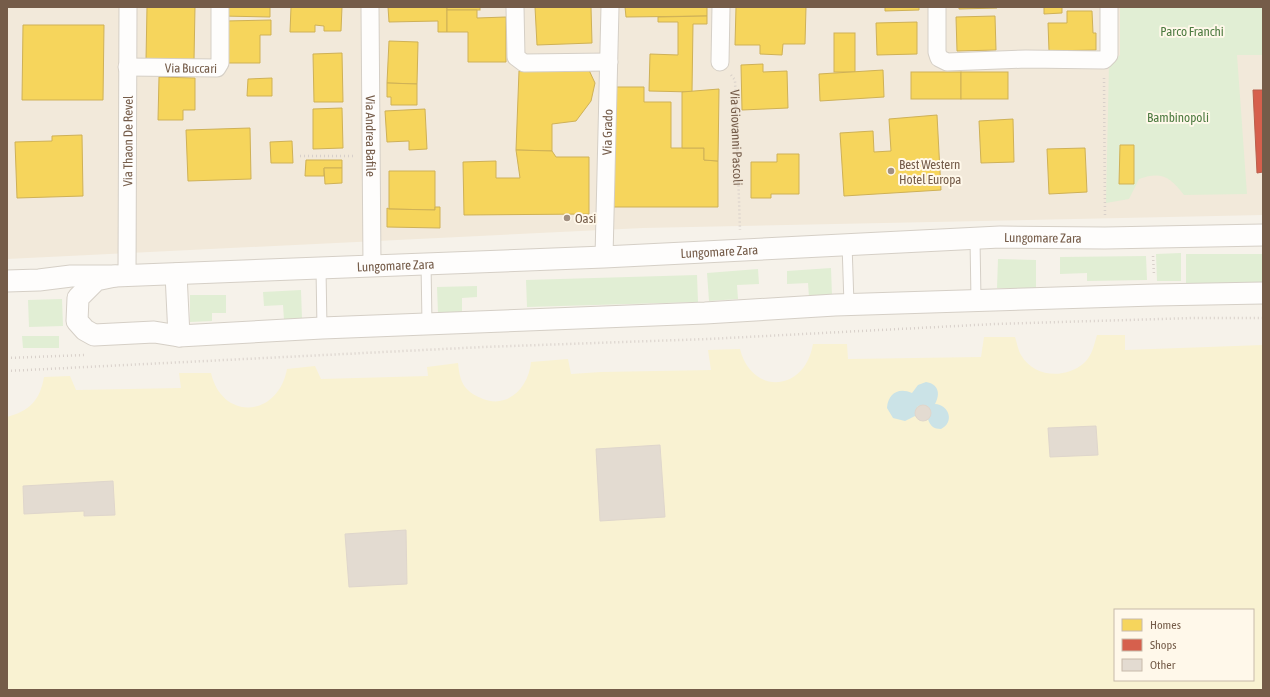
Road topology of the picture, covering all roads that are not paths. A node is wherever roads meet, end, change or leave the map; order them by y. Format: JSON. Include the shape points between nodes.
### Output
{"nodes":[{"id":1,"x":128,"y":7,"type":"edge"},
{"id":2,"x":220,"y":7,"type":"edge"},
{"id":3,"x":370,"y":7,"type":"edge"},
{"id":4,"x":515,"y":7,"type":"edge"},
{"id":5,"x":610,"y":7,"type":"edge"},
{"id":6,"x":721,"y":7,"type":"edge"},
{"id":7,"x":937,"y":7,"type":"edge"},
{"id":8,"x":1109,"y":7,"type":"edge"},
{"id":9,"x":609,"y":62,"type":"junction"},
{"id":10,"x":720,"y":62,"type":"road end"},
{"id":11,"x":127,"y":67,"type":"junction"},
{"id":12,"x":1263,"y":235,"type":"edge"},
{"id":13,"x":975,"y":239,"type":"junction"},
{"id":14,"x":847,"y":244,"type":"junction"},
{"id":15,"x":604,"y":257,"type":"junction"},
{"id":16,"x":426,"y":264,"type":"junction"},
{"id":17,"x":372,"y":265,"type":"junction"},
{"id":18,"x":321,"y":269,"type":"junction"},
{"id":19,"x":176,"y":274,"type":"junction"},
{"id":20,"x":121,"y":276,"type":"junction"},
{"id":21,"x":39,"y":280,"type":"junction"},
{"id":22,"x":7,"y":281,"type":"edge"},
{"id":23,"x":1263,"y":293,"type":"edge"},
{"id":24,"x":78,"y":298,"type":"junction"},
{"id":25,"x":976,"y":300,"type":"junction"},
{"id":26,"x":849,"y":304,"type":"junction"},
{"id":27,"x":427,"y":324,"type":"junction"},
{"id":28,"x":322,"y":328,"type":"junction"},
{"id":29,"x":179,"y":336,"type":"junction"}],
"edges":[{"from":1,"to":11,"type":"street","name":"Via Thaon De Revel"},
{"from":2,"to":11,"type":"street","name":"Via Buccari","via":[[220,63],[217,68]]},
{"from":3,"to":17,"type":"street","name":"Via Andrea Bafile"},
{"from":4,"to":9,"type":"street","via":[[516,57],[524,63]]},
{"from":5,"to":9,"type":"street","name":"Via Grado"},
{"from":6,"to":10,"type":"street"},
{"from":7,"to":8,"type":"street","via":[[937,52],[939,58],[947,62],[1107,58]]},
{"from":9,"to":15,"type":"street","name":"Via Grado"},
{"from":11,"to":20,"type":"street","name":"Via Thaon De Revel"},
{"from":12,"to":13,"type":"street","name":"Lungomare Zara"},
{"from":13,"to":14,"type":"street","name":"Lungomare Zara"},
{"from":13,"to":25,"type":"lane"},
{"from":14,"to":15,"type":"street","name":"Lungomare Zara"},
{"from":14,"to":26,"type":"lane"},
{"from":15,"to":16,"type":"street","name":"Lungomare Zara"},
{"from":16,"to":17,"type":"street","name":"Lungomare Zara"},
{"from":16,"to":27,"type":"lane"},
{"from":17,"to":18,"type":"street","name":"Lungomare Zara"},
{"from":18,"to":19,"type":"street","name":"Lungomare Zara"},
{"from":18,"to":28,"type":"lane"},
{"from":19,"to":20,"type":"street","name":"Lungomare Zara"},
{"from":19,"to":29,"type":"street"},
{"from":20,"to":21,"type":"street","name":"Lungomare Zara","via":[[71,276]]},
{"from":20,"to":24,"type":"street","name":"Lungomare Zara","via":[[96,280]]},
{"from":21,"to":22,"type":"street","name":"Lungomare Zara"},
{"from":21,"to":24,"type":"street","name":"Lungomare Zara","via":[[63,286]]},
{"from":23,"to":25,"type":"street"},
{"from":24,"to":29,"type":"street","via":[[77,321],[94,335],[154,332]]},
{"from":25,"to":26,"type":"street"},
{"from":26,"to":27,"type":"street","via":[[705,313]]},
{"from":27,"to":28,"type":"street"},
{"from":28,"to":29,"type":"street"}]}
